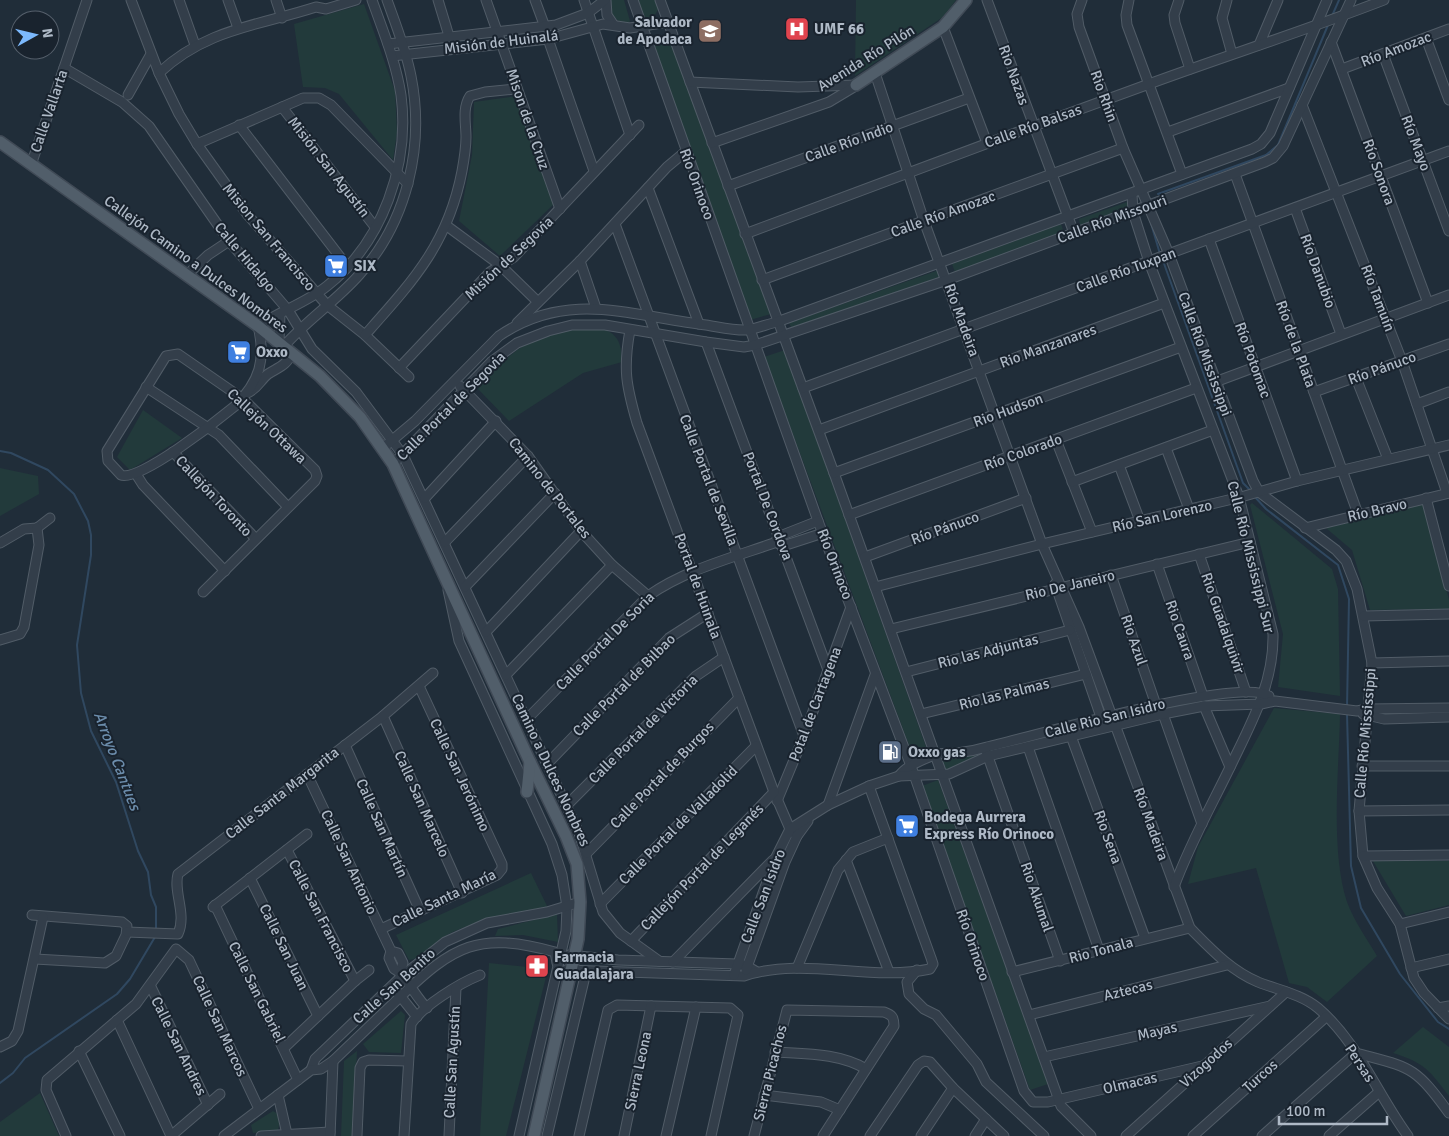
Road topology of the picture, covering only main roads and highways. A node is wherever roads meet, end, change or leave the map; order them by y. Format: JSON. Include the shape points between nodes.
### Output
{"nodes":[{"id":1,"x":966,"y":0,"type":"edge"},
{"id":2,"x":856,"y":85,"type":"road end"},
{"id":3,"x":0,"y":142,"type":"edge"},
{"id":4,"x":393,"y":464,"type":"joint"},
{"id":5,"x":530,"y":762,"type":"junction"},
{"id":6,"x":527,"y":792,"type":"road end"},
{"id":7,"x":534,"y":1136,"type":"edge"}],
"edges":[{"from":1,"to":2,"type":"main road","name":"Avenida Río Pilón","via":[[943,27]]},
{"from":3,"to":4,"type":"main road","name":"Callejón Camino a Dulces Nombres","via":[[285,347],[345,398]]},
{"from":4,"to":5,"type":"main road","name":"Camino a Dulces Nombres"},
{"from":5,"to":6,"type":"main road"},
{"from":5,"to":7,"type":"main road","name":"Camino a Dulces Nombres","via":[[572,850],[580,879],[578,939]]}]}
